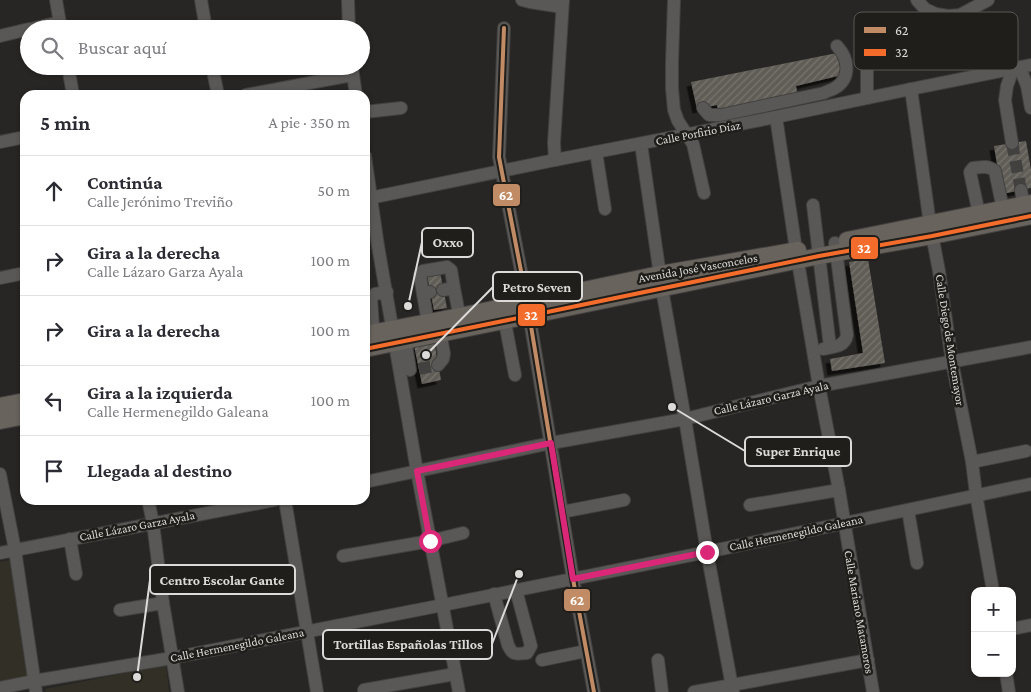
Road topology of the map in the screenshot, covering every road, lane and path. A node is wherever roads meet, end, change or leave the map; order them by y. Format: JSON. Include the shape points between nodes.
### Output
{"nodes":[{"id":1,"x":56,"y":0,"type":"edge"},
{"id":2,"x":201,"y":0,"type":"edge"},
{"id":3,"x":348,"y":0,"type":"edge"},
{"id":4,"x":522,"y":0,"type":"edge"},
{"id":5,"x":674,"y":0,"type":"edge"},
{"id":6,"x":917,"y":0,"type":"edge"},
{"id":7,"x":988,"y":0,"type":"edge"},
{"id":8,"x":563,"y":4,"type":"edge"},
{"id":9,"x":932,"y":12,"type":"edge"},
{"id":10,"x":966,"y":12,"type":"edge"},
{"id":11,"x":59,"y":20,"type":"edge"},
{"id":12,"x":204,"y":20,"type":"edge"},
{"id":13,"x":349,"y":20,"type":"edge"},
{"id":14,"x":504,"y":28,"type":"dead end"},
{"id":15,"x":20,"y":31,"type":"edge"},
{"id":16,"x":0,"y":36,"type":"edge"},
{"id":17,"x":838,"y":46,"type":"dead end"},
{"id":18,"x":1021,"y":67,"type":"edge"},
{"id":19,"x":867,"y":70,"type":"edge"},
{"id":20,"x":1006,"y":70,"type":"edge"},
{"id":21,"x":70,"y":75,"type":"edge"},
{"id":22,"x":214,"y":75,"type":"edge"},
{"id":23,"x":334,"y":75,"type":"edge"},
{"id":24,"x":353,"y":75,"type":"edge"},
{"id":25,"x":911,"y":89,"type":"junction"},
{"id":26,"x":72,"y":90,"type":"edge"},
{"id":27,"x":217,"y":90,"type":"edge"},
{"id":28,"x":268,"y":90,"type":"edge"},
{"id":29,"x":355,"y":90,"type":"edge"},
{"id":30,"x":824,"y":93,"type":"junction"},
{"id":31,"x":867,"y":98,"type":"junction"},
{"id":32,"x":826,"y":107,"type":"junction"},
{"id":33,"x":401,"y":108,"type":"dead end"},
{"id":34,"x":703,"y":108,"type":"dead end"},
{"id":35,"x":1031,"y":108,"type":"edge"},
{"id":36,"x":370,"y":111,"type":"edge"},
{"id":37,"x":776,"y":117,"type":"junction"},
{"id":38,"x":734,"y":119,"type":"junction"},
{"id":39,"x":688,"y":135,"type":"junction"},
{"id":40,"x":20,"y":138,"type":"edge"},
{"id":41,"x":0,"y":142,"type":"edge"},
{"id":42,"x":1012,"y":143,"type":"tunnel mouth"},
{"id":43,"x":642,"y":144,"type":"junction"},
{"id":44,"x":596,"y":152,"type":"junction"},
{"id":45,"x":555,"y":160,"type":"junction"},
{"id":46,"x":502,"y":171,"type":"junction"},
{"id":47,"x":704,"y":193,"type":"dead end"},
{"id":48,"x":370,"y":198,"type":"edge"},
{"id":49,"x":813,"y":204,"type":"dead end"},
{"id":50,"x":1027,"y":206,"type":"edge"},
{"id":51,"x":1003,"y":209,"type":"junction"},
{"id":52,"x":605,"y":210,"type":"dead end"},
{"id":53,"x":979,"y":214,"type":"junction"},
{"id":54,"x":931,"y":230,"type":"junction"},
{"id":55,"x":370,"y":231,"type":"edge"},
{"id":56,"x":371,"y":247,"type":"edge"},
{"id":57,"x":836,"y":248,"type":"junction"},
{"id":58,"x":819,"y":251,"type":"junction"},
{"id":59,"x":797,"y":255,"type":"junction"},
{"id":60,"x":20,"y":274,"type":"edge"},
{"id":61,"x":840,"y":276,"type":"junction"},
{"id":62,"x":0,"y":278,"type":"edge"},
{"id":63,"x":822,"y":279,"type":"junction"},
{"id":64,"x":661,"y":281,"type":"junction"},
{"id":65,"x":386,"y":292,"type":"junction"},
{"id":66,"x":370,"y":298,"type":"edge"},
{"id":67,"x":528,"y":309,"type":"junction"},
{"id":68,"x":503,"y":314,"type":"junction"},
{"id":69,"x":461,"y":323,"type":"junction"},
{"id":70,"x":434,"y":328,"type":"junction"},
{"id":71,"x":399,"y":334,"type":"junction"},
{"id":72,"x":370,"y":340,"type":"edge"},
{"id":73,"x":830,"y":347,"type":"junction"},
{"id":74,"x":1031,"y":347,"type":"edge"},
{"id":75,"x":814,"y":351,"type":"junction"},
{"id":76,"x":952,"y":362,"type":"junction"},
{"id":77,"x":438,"y":365,"type":"dead end"},
{"id":78,"x":515,"y":375,"type":"dead end"},
{"id":79,"x":819,"y":386,"type":"junction"},
{"id":80,"x":20,"y":402,"type":"edge"},
{"id":81,"x":0,"y":406,"type":"edge"},
{"id":82,"x":20,"y":417,"type":"edge"},
{"id":83,"x":685,"y":418,"type":"junction"},
{"id":84,"x":0,"y":421,"type":"edge"},
{"id":85,"x":551,"y":443,"type":"junction"},
{"id":86,"x":1026,"y":451,"type":"dead end"},
{"id":87,"x":972,"y":462,"type":"junction"},
{"id":88,"x":417,"y":471,"type":"junction"},
{"id":89,"x":0,"y":474,"type":"edge"},
{"id":90,"x":370,"y":481,"type":"edge"},
{"id":91,"x":1031,"y":484,"type":"edge"},
{"id":92,"x":839,"y":490,"type":"junction"},
{"id":93,"x":976,"y":494,"type":"junction"},
{"id":94,"x":624,"y":500,"type":"dead end"},
{"id":95,"x":149,"y":505,"type":"edge"},
{"id":96,"x":248,"y":505,"type":"edge"},
{"id":97,"x":286,"y":505,"type":"edge"},
{"id":98,"x":750,"y":505,"type":"dead end"},
{"id":99,"x":908,"y":510,"type":"junction"},
{"id":100,"x":562,"y":512,"type":"junction"},
{"id":101,"x":153,"y":523,"type":"junction"},
{"id":102,"x":844,"y":523,"type":"junction"},
{"id":103,"x":463,"y":533,"type":"dead end"},
{"id":104,"x":70,"y":539,"type":"junction"},
{"id":105,"x":430,"y":541,"type":"junction"},
{"id":106,"x":15,"y":550,"type":"junction"},
{"id":107,"x":707,"y":552,"type":"junction"},
{"id":108,"x":0,"y":553,"type":"edge"},
{"id":109,"x":343,"y":556,"type":"dead end"},
{"id":110,"x":917,"y":563,"type":"dead end"},
{"id":111,"x":76,"y":574,"type":"dead end"},
{"id":112,"x":573,"y":579,"type":"junction"},
{"id":113,"x":992,"y":587,"type":"edge"},
{"id":114,"x":516,"y":590,"type":"junction"},
{"id":115,"x":494,"y":594,"type":"junction"},
{"id":116,"x":163,"y":603,"type":"junction"},
{"id":117,"x":443,"y":605,"type":"junction"},
{"id":118,"x":120,"y":610,"type":"dead end"},
{"id":119,"x":1031,"y":625,"type":"edge"},
{"id":120,"x":1016,"y":628,"type":"edge"},
{"id":121,"x":308,"y":632,"type":"junction"},
{"id":122,"x":586,"y":651,"type":"junction"},
{"id":123,"x":172,"y":658,"type":"junction"},
{"id":124,"x":542,"y":660,"type":"dead end"},
{"id":125,"x":658,"y":660,"type":"dead end"},
{"id":126,"x":868,"y":660,"type":"junction"},
{"id":127,"x":456,"y":674,"type":"junction"},
{"id":128,"x":1007,"y":677,"type":"edge"},
{"id":129,"x":35,"y":686,"type":"edge"},
{"id":130,"x":0,"y":688,"type":"edge"},
{"id":131,"x":732,"y":688,"type":"edge"},
{"id":132,"x":364,"y":690,"type":"dead end"},
{"id":133,"x":178,"y":692,"type":"edge"},
{"id":134,"x":317,"y":692,"type":"edge"},
{"id":135,"x":459,"y":692,"type":"edge"},
{"id":136,"x":594,"y":692,"type":"edge"},
{"id":137,"x":662,"y":692,"type":"edge"},
{"id":138,"x":694,"y":692,"type":"edge"},
{"id":139,"x":873,"y":692,"type":"edge"},
{"id":140,"x":1009,"y":692,"type":"edge"}],
"edges":[{"from":1,"to":11,"type":"street"},
{"from":2,"to":12,"type":"street"},
{"from":3,"to":13,"type":"street"},
{"from":4,"to":8,"type":"street"},
{"from":5,"to":39,"type":"street","via":[[672,88],[676,117]]},
{"from":6,"to":9,"type":"street"},
{"from":7,"to":10,"type":"street"},
{"from":8,"to":45,"type":"street"},
{"from":14,"to":46,"type":"street","via":[[499,157]]},
{"from":15,"to":16,"type":"street"},
{"from":17,"to":30,"type":"street","via":[[847,66],[844,78]]},
{"from":18,"to":35,"type":"street"},
{"from":18,"to":42,"type":"street","via":[[1007,86],[1005,100]]},
{"from":19,"to":31,"type":"street"},
{"from":20,"to":25,"type":"street","name":"Calle Porfirio Díaz"},
{"from":21,"to":26,"type":"street"},
{"from":22,"to":27,"type":"street"},
{"from":23,"to":28,"type":"street"},
{"from":24,"to":29,"type":"street"},
{"from":25,"to":31,"type":"street","name":"Calle Porfirio Díaz"},
{"from":25,"to":54,"type":"street","name":"Calle Diego de Montemayor"},
{"from":30,"to":32,"type":"street"},
{"from":30,"to":38,"type":"street"},
{"from":31,"to":32,"type":"street","name":"Calle Porfirio Díaz"},
{"from":32,"to":37,"type":"street","name":"Calle Porfirio Díaz"},
{"from":33,"to":36,"type":"street"},
{"from":34,"to":38,"type":"street","via":[[708,115]]},
{"from":37,"to":38,"type":"street","name":"Calle Porfirio Díaz"},
{"from":37,"to":59,"type":"street","name":"Calle Mariano Matamoros"},
{"from":38,"to":39,"type":"street","name":"Calle Porfirio Díaz"},
{"from":39,"to":43,"type":"street","name":"Calle Porfirio Díaz"},
{"from":39,"to":47,"type":"street","via":[[695,149]]},
{"from":40,"to":41,"type":"street"},
{"from":43,"to":44,"type":"street","name":"Calle Porfirio Díaz"},
{"from":43,"to":64,"type":"street"},
{"from":44,"to":45,"type":"street","name":"Calle Porfirio Díaz"},
{"from":44,"to":52,"type":"street"},
{"from":45,"to":46,"type":"street","name":"Calle Porfirio Díaz"},
{"from":46,"to":48,"type":"street","name":"Calle Porfirio Díaz"},
{"from":46,"to":67,"type":"street"},
{"from":49,"to":58,"type":"street"},
{"from":50,"to":51,"type":"main road","name":"Avenida José Vasconcelos"},
{"from":50,"to":54,"type":"main road","name":"Avenida José Vasconcelos"},
{"from":51,"to":53,"type":"main road","name":"Avenida José Vasconcelos"},
{"from":51,"to":53,"type":"street","via":[[995,171],[983,166],[973,168],[970,172]]},
{"from":53,"to":54,"type":"main road","name":"Avenida José Vasconcelos"},
{"from":54,"to":57,"type":"main road","name":"Avenida José Vasconcelos"},
{"from":54,"to":76,"type":"street","name":"Calle Diego de Montemayor"},
{"from":55,"to":56,"type":"street"},
{"from":56,"to":65,"type":"street"},
{"from":57,"to":58,"type":"main road","name":"Avenida José Vasconcelos"},
{"from":57,"to":61,"type":"street"},
{"from":58,"to":59,"type":"main road","name":"Avenida José Vasconcelos"},
{"from":58,"to":63,"type":"street"},
{"from":59,"to":64,"type":"main road","name":"Avenida José Vasconcelos"},
{"from":59,"to":75,"type":"street","name":"Calle Mariano Matamoros"},
{"from":60,"to":62,"type":"street"},
{"from":61,"to":63,"type":"street"},
{"from":61,"to":73,"type":"street","via":[[847,335],[840,345]]},
{"from":63,"to":73,"type":"street"},
{"from":64,"to":67,"type":"main road","name":"Avenida José Vasconcelos"},
{"from":64,"to":83,"type":"street"},
{"from":65,"to":66,"type":"street"},
{"from":65,"to":71,"type":"street"},
{"from":67,"to":68,"type":"main road","name":"Avenida José Vasconcelos"},
{"from":67,"to":85,"type":"street"},
{"from":68,"to":69,"type":"main road","name":"Avenida José Vasconcelos"},
{"from":68,"to":78,"type":"street"},
{"from":69,"to":70,"type":"main road","name":"Avenida José Vasconcelos"},
{"from":69,"to":70,"type":"street","via":[[449,289],[451,270],[446,267],[423,271],[420,275]]},
{"from":70,"to":71,"type":"main road","name":"Avenida José Vasconcelos"},
{"from":70,"to":77,"type":"street","via":[[444,354]]},
{"from":71,"to":72,"type":"main road","name":"Avenida José Vasconcelos"},
{"from":71,"to":88,"type":"street","via":[[410,370]]},
{"from":73,"to":75,"type":"street"},
{"from":74,"to":76,"type":"street","name":"Calle Lázaro Garza Ayala"},
{"from":75,"to":79,"type":"street","name":"Calle Mariano Matamoros"},
{"from":76,"to":79,"type":"street","name":"Calle Lázaro Garza Ayala"},
{"from":76,"to":87,"type":"street","name":"Calle Diego de Montemayor"},
{"from":79,"to":83,"type":"street","name":"Calle Lázaro Garza Ayala"},
{"from":79,"to":92,"type":"street","name":"Calle Mariano Matamoros"},
{"from":80,"to":81,"type":"main road"},
{"from":82,"to":84,"type":"main road"},
{"from":83,"to":85,"type":"street","name":"Calle Lázaro Garza Ayala"},
{"from":83,"to":107,"type":"street"},
{"from":85,"to":88,"type":"street","name":"Calle Lázaro Garza Ayala"},
{"from":85,"to":100,"type":"street"},
{"from":86,"to":87,"type":"street"},
{"from":87,"to":93,"type":"street","name":"Calle Diego de Montemayor"},
{"from":88,"to":90,"type":"street","name":"Calle Lázaro Garza Ayala"},
{"from":88,"to":105,"type":"street"},
{"from":89,"to":106,"type":"street"},
{"from":91,"to":93,"type":"street","name":"Calle Hermenegildo Galeana"},
{"from":92,"to":98,"type":"street"},
{"from":92,"to":102,"type":"street","name":"Calle Mariano Matamoros"},
{"from":93,"to":99,"type":"street","name":"Calle Hermenegildo Galeana"},
{"from":93,"to":113,"type":"street","name":"Calle Diego de Montemayor"},
{"from":94,"to":100,"type":"street"},
{"from":95,"to":101,"type":"street"},
{"from":96,"to":101,"type":"street","name":"Calle Lázaro Garza Ayala"},
{"from":97,"to":121,"type":"street"},
{"from":99,"to":102,"type":"street","name":"Calle Hermenegildo Galeana"},
{"from":99,"to":110,"type":"street"},
{"from":100,"to":112,"type":"street"},
{"from":101,"to":104,"type":"street","name":"Calle Lázaro Garza Ayala"},
{"from":101,"to":116,"type":"street"},
{"from":102,"to":107,"type":"street","name":"Calle Hermenegildo Galeana"},
{"from":102,"to":126,"type":"street","name":"Calle Mariano Matamoros"},
{"from":103,"to":105,"type":"street"},
{"from":104,"to":106,"type":"street","name":"Calle Lázaro Garza Ayala"},
{"from":104,"to":111,"type":"street"},
{"from":105,"to":109,"type":"street"},
{"from":105,"to":117,"type":"street"},
{"from":106,"to":108,"type":"street","name":"Calle Lázaro Garza Ayala"},
{"from":106,"to":129,"type":"street"},
{"from":107,"to":112,"type":"street","name":"Calle Hermenegildo Galeana"},
{"from":107,"to":131,"type":"street"},
{"from":112,"to":114,"type":"street","name":"Calle Hermenegildo Galeana"},
{"from":112,"to":122,"type":"street"},
{"from":114,"to":115,"type":"street","name":"Calle Hermenegildo Galeana"},
{"from":114,"to":115,"type":"street","via":[[530,646],[527,653],[511,652]]},
{"from":115,"to":117,"type":"street","name":"Calle Hermenegildo Galeana"},
{"from":116,"to":118,"type":"street"},
{"from":116,"to":123,"type":"street"},
{"from":117,"to":121,"type":"street","name":"Calle Hermenegildo Galeana"},
{"from":117,"to":127,"type":"street"},
{"from":119,"to":120,"type":"street"},
{"from":121,"to":123,"type":"street","name":"Calle Hermenegildo Galeana"},
{"from":121,"to":134,"type":"street"},
{"from":122,"to":124,"type":"street"},
{"from":122,"to":136,"type":"street"},
{"from":123,"to":129,"type":"street","name":"Calle Hermenegildo Galeana"},
{"from":123,"to":133,"type":"street"},
{"from":125,"to":137,"type":"street"},
{"from":126,"to":131,"type":"street"},
{"from":126,"to":139,"type":"street","name":"Calle Mariano Matamoros"},
{"from":127,"to":132,"type":"street"},
{"from":127,"to":135,"type":"street"},
{"from":128,"to":140,"type":"street"},
{"from":129,"to":130,"type":"street","name":"Calle Hermenegildo Galeana"},
{"from":131,"to":138,"type":"street"}]}
